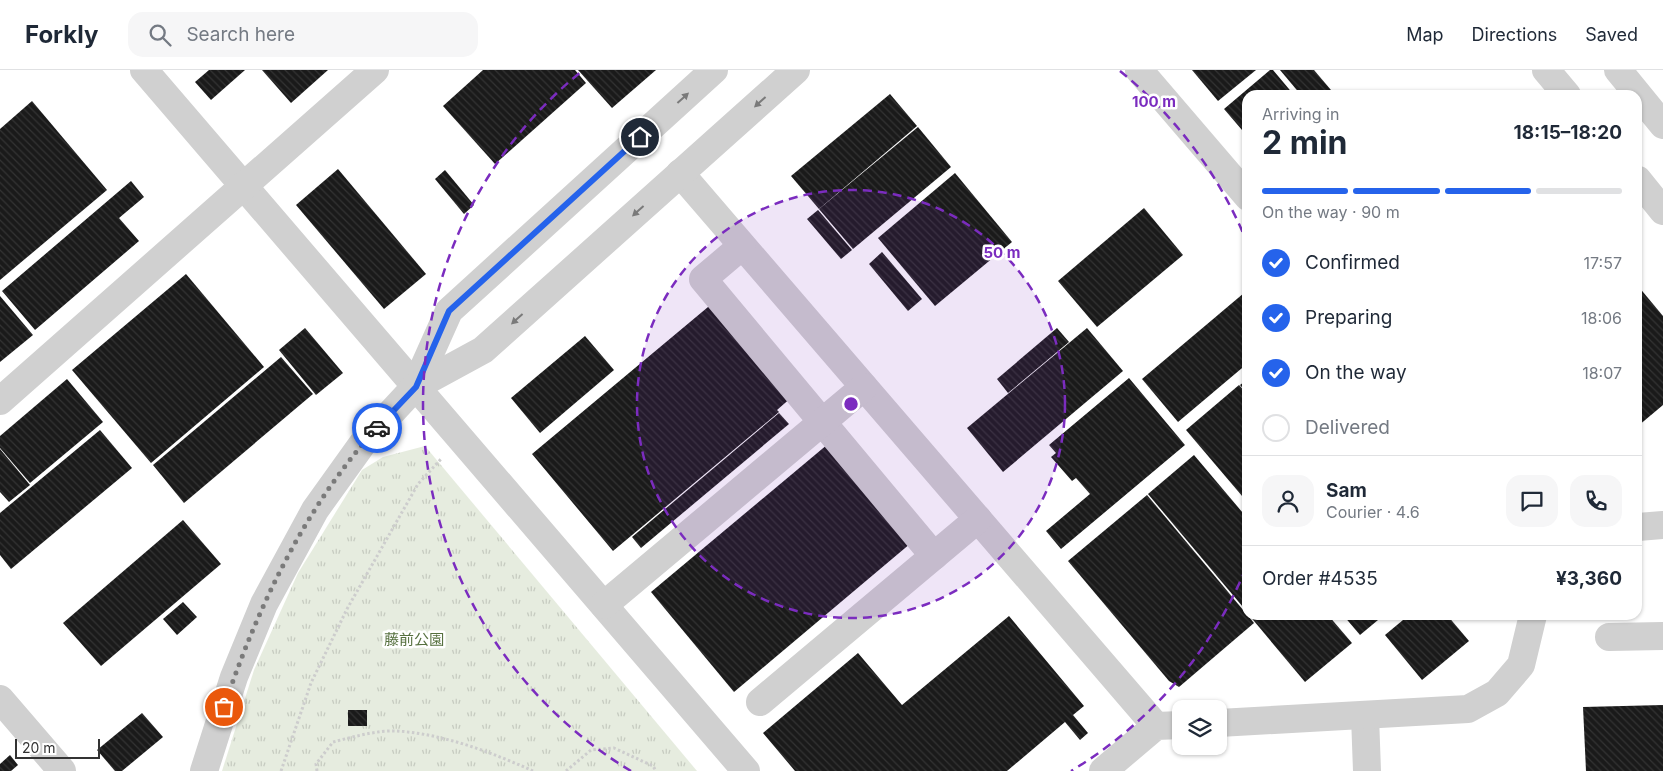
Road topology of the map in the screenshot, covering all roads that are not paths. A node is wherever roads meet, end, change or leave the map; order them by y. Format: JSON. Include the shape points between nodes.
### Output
{"nodes":[{"id":1,"x":144,"y":70,"type":"edge"},
{"id":2,"x":375,"y":70,"type":"edge"},
{"id":3,"x":714,"y":70,"type":"edge"},
{"id":4,"x":796,"y":70,"type":"edge"},
{"id":5,"x":1139,"y":70,"type":"edge"},
{"id":6,"x":1546,"y":70,"type":"edge"},
{"id":7,"x":1618,"y":70,"type":"edge"},
{"id":8,"x":1563,"y":90,"type":"edge"},
{"id":9,"x":1634,"y":90,"type":"edge"},
{"id":10,"x":1642,"y":100,"type":"edge"},
{"id":11,"x":1663,"y":126,"type":"edge"},
{"id":12,"x":680,"y":173,"type":"junction"},
{"id":13,"x":1642,"y":185,"type":"edge"},
{"id":14,"x":244,"y":187,"type":"junction"},
{"id":15,"x":1242,"y":190,"type":"edge"},
{"id":16,"x":1663,"y":211,"type":"edge"},
{"id":17,"x":742,"y":246,"type":"junction"},
{"id":18,"x":416,"y":387,"type":"junction"},
{"id":19,"x":864,"y":387,"type":"junction"},
{"id":20,"x":0,"y":401,"type":"edge"},
{"id":21,"x":822,"y":422,"type":"junction"},
{"id":22,"x":978,"y":520,"type":"junction"},
{"id":23,"x":1663,"y":525,"type":"edge"},
{"id":24,"x":1642,"y":527,"type":"edge"},
{"id":25,"x":934,"y":556,"type":"junction"},
{"id":26,"x":604,"y":605,"type":"junction"},
{"id":27,"x":1532,"y":620,"type":"edge"},
{"id":28,"x":1663,"y":636,"type":"edge"},
{"id":29,"x":1609,"y":638,"type":"dead end"},
{"id":30,"x":0,"y":699,"type":"edge"},
{"id":31,"x":760,"y":702,"type":"dead end"},
{"id":32,"x":1365,"y":716,"type":"junction"},
{"id":33,"x":1227,"y":723,"type":"edge"},
{"id":34,"x":1169,"y":725,"type":"edge"},
{"id":35,"x":1106,"y":770,"type":"edge"},
{"id":36,"x":62,"y":771,"type":"edge"},
{"id":37,"x":204,"y":771,"type":"edge"},
{"id":38,"x":746,"y":771,"type":"edge"},
{"id":39,"x":1367,"y":771,"type":"edge"}],
"edges":[{"from":1,"to":14,"type":"street"},
{"from":2,"to":14,"type":"street"},
{"from":18,"to":3,"type":"street","one_way":true,"via":[[449,311]]},
{"from":4,"to":12,"type":"street","one_way":true},
{"from":5,"to":15,"type":"street"},
{"from":6,"to":8,"type":"street"},
{"from":7,"to":9,"type":"street"},
{"from":10,"to":11,"type":"street"},
{"from":12,"to":17,"type":"street"},
{"from":12,"to":18,"type":"street","one_way":true,"via":[[483,350]]},
{"from":13,"to":16,"type":"street"},
{"from":14,"to":18,"type":"street"},
{"from":14,"to":20,"type":"street"},
{"from":17,"to":19,"type":"street"},
{"from":17,"to":21,"type":"street","via":[[703,280]]},
{"from":18,"to":26,"type":"street"},
{"from":18,"to":37,"type":"street","via":[[363,443],[315,510],[264,604],[234,677]]},
{"from":19,"to":21,"type":"street"},
{"from":19,"to":22,"type":"street"},
{"from":21,"to":25,"type":"street"},
{"from":21,"to":26,"type":"street"},
{"from":22,"to":25,"type":"street"},
{"from":22,"to":34,"type":"street"},
{"from":23,"to":24,"type":"street"},
{"from":25,"to":31,"type":"street"},
{"from":26,"to":38,"type":"street"},
{"from":27,"to":32,"type":"street","via":[[1521,665],[1497,693],[1468,709]]},
{"from":28,"to":29,"type":"street"},
{"from":30,"to":36,"type":"street"},
{"from":32,"to":33,"type":"street"},
{"from":32,"to":39,"type":"street"},
{"from":34,"to":35,"type":"street"}]}
